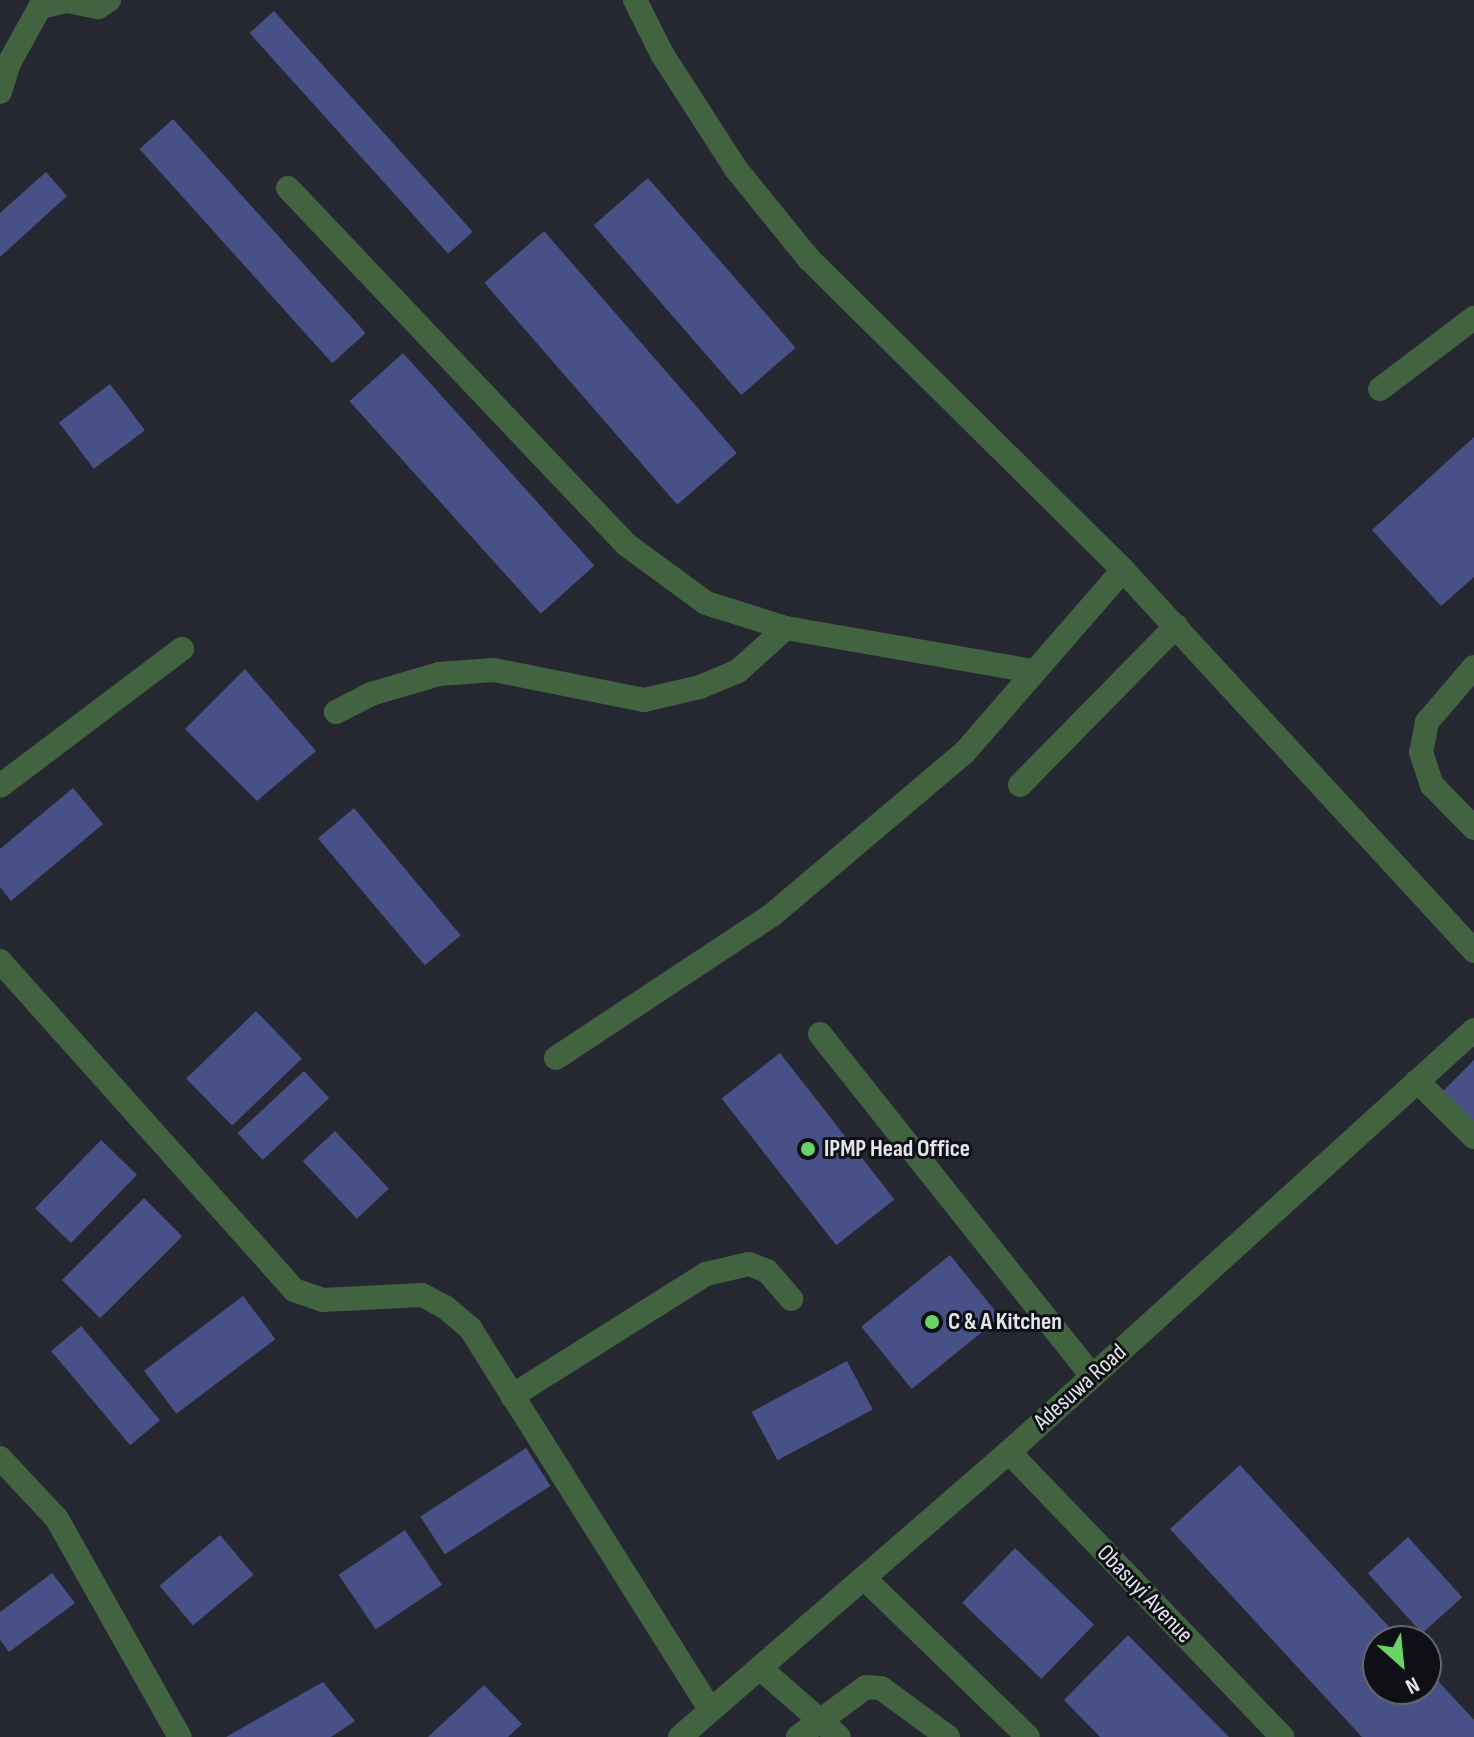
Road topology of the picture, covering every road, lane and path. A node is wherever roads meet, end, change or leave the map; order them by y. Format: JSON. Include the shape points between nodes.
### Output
{"nodes":[{"id":1,"x":109,"y":0,"type":"edge"},
{"id":2,"x":635,"y":0,"type":"edge"},
{"id":3,"x":0,"y":92,"type":"edge"},
{"id":4,"x":288,"y":188,"type":"dead end"},
{"id":5,"x":1474,"y":318,"type":"edge"},
{"id":6,"x":1380,"y":389,"type":"dead end"},
{"id":7,"x":1123,"y":570,"type":"junction"},
{"id":8,"x":1176,"y":626,"type":"junction"},
{"id":9,"x":786,"y":628,"type":"junction"},
{"id":10,"x":182,"y":649,"type":"dead end"},
{"id":11,"x":1474,"y":667,"type":"edge"},
{"id":12,"x":1032,"y":671,"type":"junction"},
{"id":13,"x":336,"y":712,"type":"dead end"},
{"id":14,"x":1020,"y":785,"type":"dead end"},
{"id":15,"x":0,"y":786,"type":"edge"},
{"id":16,"x":1474,"y":828,"type":"edge"},
{"id":17,"x":1474,"y":951,"type":"edge"},
{"id":18,"x":0,"y":961,"type":"edge"},
{"id":19,"x":1474,"y":1030,"type":"edge"},
{"id":20,"x":820,"y":1034,"type":"dead end"},
{"id":21,"x":556,"y":1058,"type":"dead end"},
{"id":22,"x":1417,"y":1081,"type":"junction"},
{"id":23,"x":1474,"y":1137,"type":"edge"},
{"id":24,"x":791,"y":1299,"type":"dead end"},
{"id":25,"x":1092,"y":1376,"type":"junction"},
{"id":26,"x":512,"y":1396,"type":"junction"},
{"id":27,"x":1009,"y":1452,"type":"junction"},
{"id":28,"x":0,"y":1458,"type":"edge"},
{"id":29,"x":864,"y":1578,"type":"junction"},
{"id":30,"x":761,"y":1669,"type":"junction"},
{"id":31,"x":710,"y":1709,"type":"junction"},
{"id":32,"x":820,"y":1720,"type":"junction"},
{"id":33,"x":180,"y":1737,"type":"edge"},
{"id":34,"x":680,"y":1737,"type":"edge"},
{"id":35,"x":798,"y":1737,"type":"edge"},
{"id":36,"x":839,"y":1737,"type":"edge"},
{"id":37,"x":948,"y":1737,"type":"edge"},
{"id":38,"x":1028,"y":1737,"type":"edge"},
{"id":39,"x":1282,"y":1737,"type":"edge"}],
"edges":[{"from":1,"to":3,"type":"street","via":[[98,7],[67,1],[40,7],[8,65]]},
{"from":2,"to":7,"type":"street","via":[[662,54],[736,169],[809,259]]},
{"from":4,"to":9,"type":"street","via":[[627,545],[706,603]]},
{"from":5,"to":6,"type":"street"},
{"from":7,"to":8,"type":"street"},
{"from":7,"to":12,"type":"street"},
{"from":8,"to":14,"type":"street"},
{"from":8,"to":17,"type":"street"},
{"from":9,"to":12,"type":"street"},
{"from":9,"to":13,"type":"street","via":[[738,671],[700,687],[644,700],[494,670],[439,674],[371,694]]},
{"from":10,"to":15,"type":"street"},
{"from":11,"to":16,"type":"street","via":[[1427,722],[1421,752],[1432,785]]},
{"from":12,"to":21,"type":"street","via":[[964,753],[772,915]]},
{"from":18,"to":26,"type":"street","via":[[294,1290],[323,1300],[422,1295],[470,1328]]},
{"from":19,"to":22,"type":"street","name":"Adesuwa Road"},
{"from":20,"to":25,"type":"street"},
{"from":22,"to":23,"type":"street"},
{"from":22,"to":25,"type":"street","name":"Adesuwa Road"},
{"from":24,"to":26,"type":"street","via":[[767,1271],[749,1264],[706,1274]]},
{"from":25,"to":27,"type":"street","name":"Adesuwa Road"},
{"from":26,"to":31,"type":"street"},
{"from":27,"to":29,"type":"street","name":"Adesuwa Road"},
{"from":27,"to":39,"type":"street","name":"Obasuyi Avenue"},
{"from":28,"to":33,"type":"street","via":[[57,1519]]},
{"from":29,"to":30,"type":"street","name":"Adesuwa Road"},
{"from":29,"to":38,"type":"street"},
{"from":30,"to":31,"type":"street","name":"Adesuwa Road"},
{"from":30,"to":32,"type":"street"},
{"from":31,"to":34,"type":"street","name":"Adesuwa Road"},
{"from":32,"to":35,"type":"street"},
{"from":32,"to":36,"type":"street"},
{"from":32,"to":37,"type":"street","via":[[853,1692],[881,1688]]}]}
